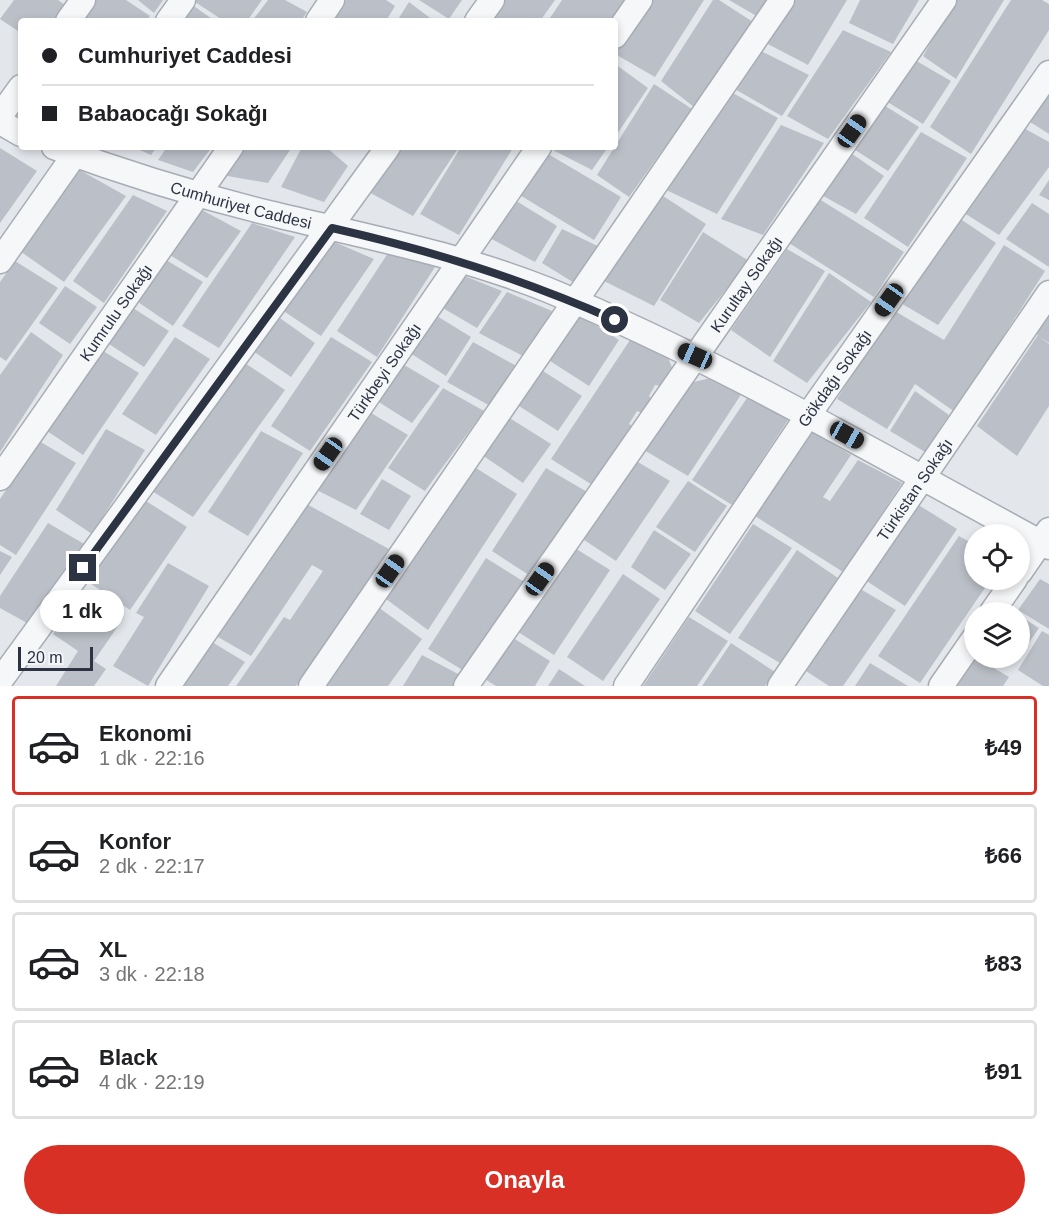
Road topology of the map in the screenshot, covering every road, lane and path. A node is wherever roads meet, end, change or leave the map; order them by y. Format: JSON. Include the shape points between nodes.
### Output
{"nodes":[{"id":1,"x":83,"y":0,"type":"edge"},
{"id":2,"x":183,"y":0,"type":"edge"},
{"id":3,"x":332,"y":0,"type":"edge"},
{"id":4,"x":492,"y":0,"type":"edge"},
{"id":5,"x":640,"y":0,"type":"edge"},
{"id":6,"x":782,"y":0,"type":"edge"},
{"id":7,"x":944,"y":0,"type":"edge"},
{"id":8,"x":70,"y":18,"type":"edge"},
{"id":9,"x":170,"y":18,"type":"edge"},
{"id":10,"x":320,"y":18,"type":"edge"},
{"id":11,"x":479,"y":18,"type":"edge"},
{"id":12,"x":618,"y":32,"type":"edge"},
{"id":13,"x":1049,"y":73,"type":"edge"},
{"id":14,"x":18,"y":91,"type":"edge"},
{"id":15,"x":0,"y":116,"type":"edge"},
{"id":16,"x":0,"y":122,"type":"edge"},
{"id":17,"x":18,"y":132,"type":"edge"},
{"id":18,"x":70,"y":150,"type":"edge"},
{"id":19,"x":229,"y":150,"type":"edge"},
{"id":20,"x":386,"y":150,"type":"edge"},
{"id":21,"x":537,"y":150,"type":"edge"},
{"id":22,"x":199,"y":193,"type":"junction"},
{"id":23,"x":332,"y":228,"type":"junction"},
{"id":24,"x":0,"y":261,"type":"edge"},
{"id":25,"x":462,"y":261,"type":"junction"},
{"id":26,"x":1049,"y":293,"type":"edge"},
{"id":27,"x":574,"y":302,"type":"junction"},
{"id":28,"x":695,"y":356,"type":"junction"},
{"id":29,"x":809,"y":414,"type":"junction"},
{"id":30,"x":0,"y":478,"type":"edge"},
{"id":31,"x":922,"y":478,"type":"junction"},
{"id":32,"x":1046,"y":540,"type":"edge"},
{"id":33,"x":1030,"y":560,"type":"edge"},
{"id":34,"x":964,"y":653,"type":"edge"},
{"id":35,"x":0,"y":681,"type":"edge"},
{"id":36,"x":168,"y":686,"type":"edge"},
{"id":37,"x":310,"y":686,"type":"edge"},
{"id":38,"x":466,"y":686,"type":"edge"},
{"id":39,"x":626,"y":686,"type":"edge"},
{"id":40,"x":780,"y":686,"type":"edge"},
{"id":41,"x":941,"y":686,"type":"edge"}],
"edges":[{"from":1,"to":8,"type":"street"},
{"from":2,"to":9,"type":"street"},
{"from":3,"to":10,"type":"street"},
{"from":4,"to":11,"type":"street"},
{"from":5,"to":12,"type":"street"},
{"from":6,"to":27,"type":"street"},
{"from":7,"to":28,"type":"street","name":"Kurultay Sokağı"},
{"from":13,"to":29,"type":"street","name":"Gökdağı Sokağı"},
{"from":14,"to":15,"type":"street"},
{"from":16,"to":17,"type":"street"},
{"from":18,"to":22,"type":"street","name":"Cumhuriyet Caddesi","via":[[103,167]]},
{"from":18,"to":24,"type":"street"},
{"from":19,"to":22,"type":"street","name":"Kumrulu Sokağı"},
{"from":20,"to":23,"type":"street"},
{"from":21,"to":25,"type":"street","name":"Türkbeyi Sokağı"},
{"from":22,"to":23,"type":"street","name":"Cumhuriyet Caddesi"},
{"from":22,"to":30,"type":"street","name":"Kumrulu Sokağı"},
{"from":23,"to":25,"type":"street","name":"Cumhuriyet Caddesi"},
{"from":23,"to":35,"type":"street"},
{"from":25,"to":27,"type":"street","name":"Cumhuriyet Caddesi"},
{"from":25,"to":36,"type":"street","name":"Türkbeyi Sokağı"},
{"from":26,"to":31,"type":"street","name":"Türkistan Sokağı"},
{"from":27,"to":28,"type":"street","name":"Cumhuriyet Caddesi"},
{"from":27,"to":37,"type":"street"},
{"from":28,"to":29,"type":"street","name":"Cumhuriyet Caddesi"},
{"from":28,"to":38,"type":"street","name":"Kurultay Sokağı"},
{"from":29,"to":31,"type":"street","name":"Cumhuriyet Caddesi"},
{"from":29,"to":39,"type":"street","name":"Gökdağı Sokağı"},
{"from":31,"to":32,"type":"street","name":"Cumhuriyet Caddesi"},
{"from":31,"to":40,"type":"street","name":"Türkistan Sokağı"},
{"from":32,"to":33,"type":"street"},
{"from":34,"to":41,"type":"street"}]}
